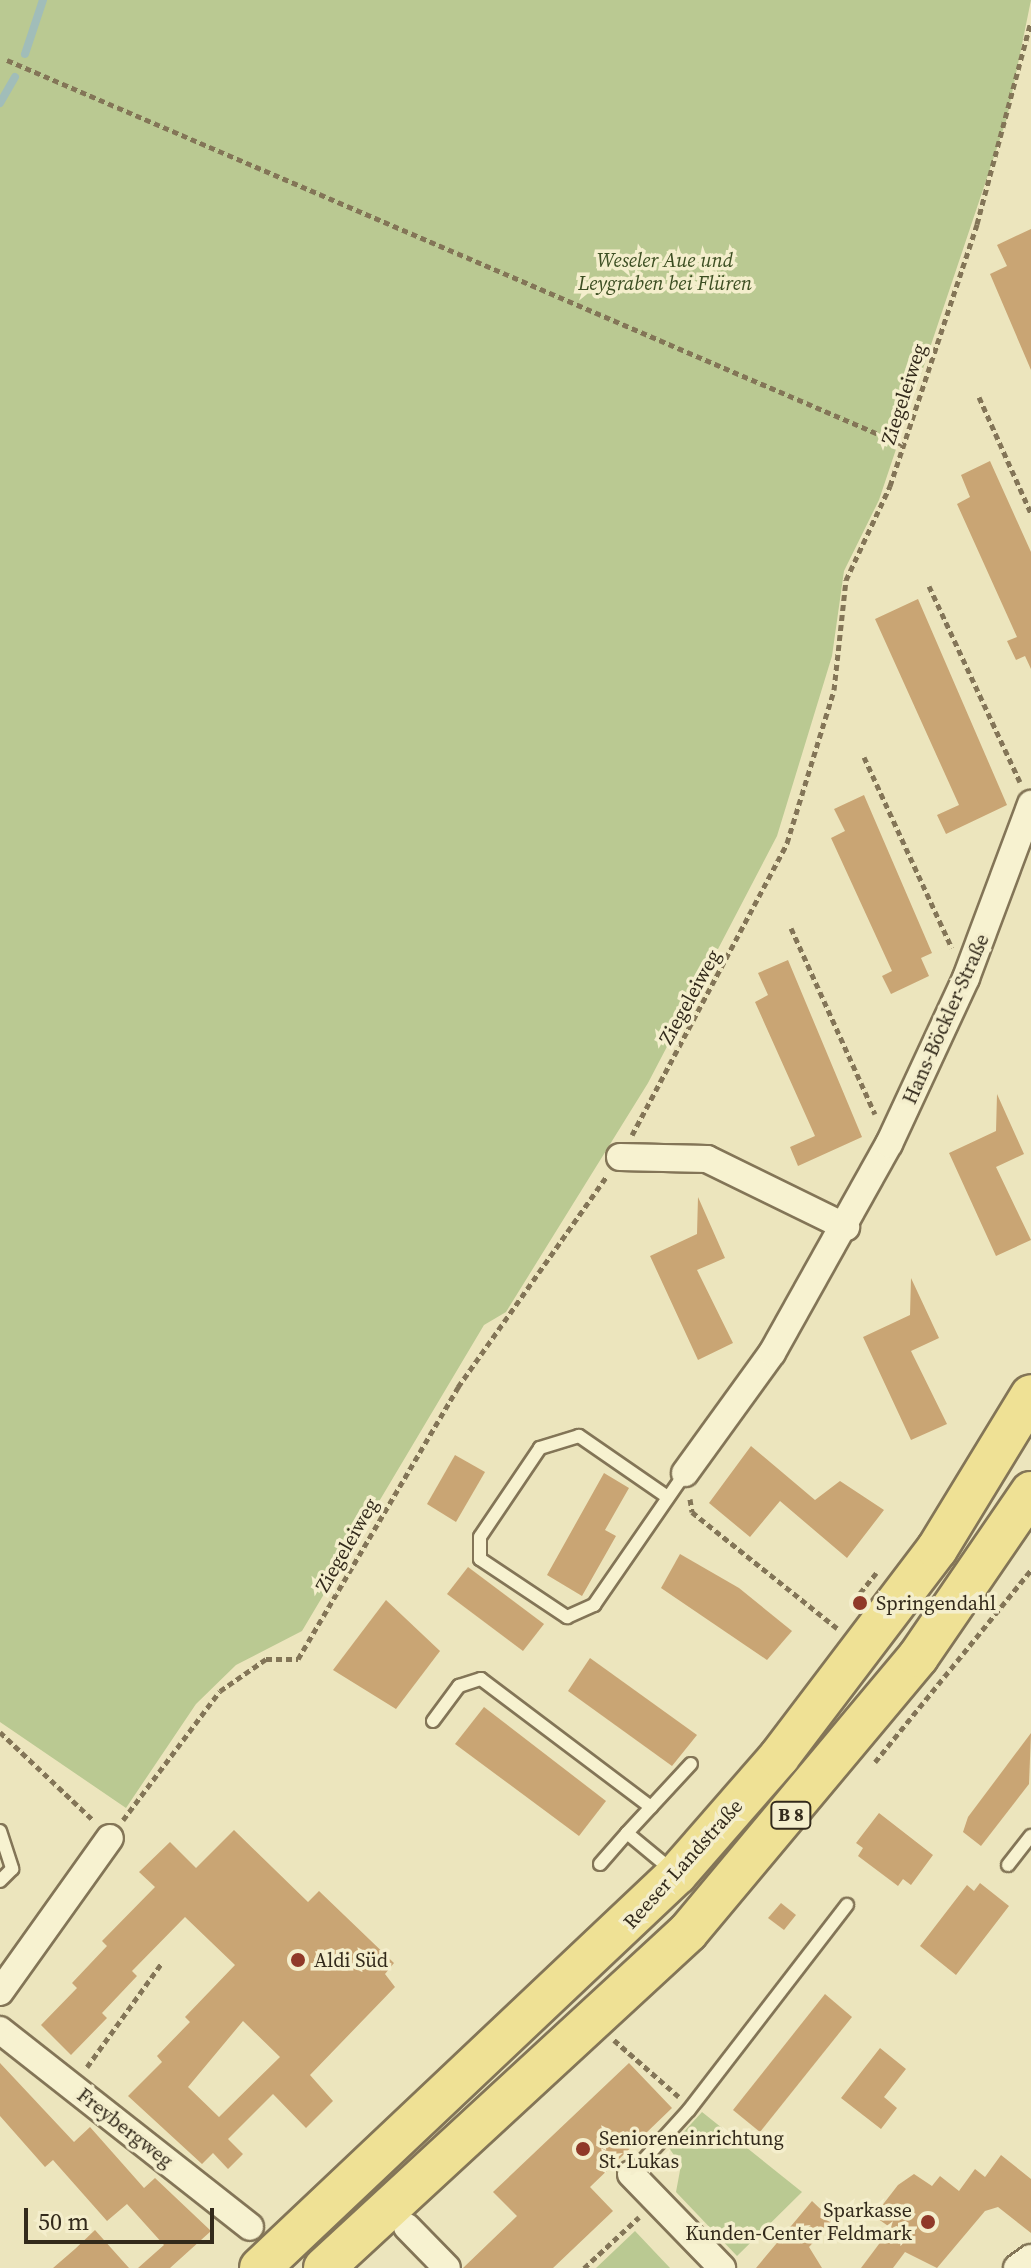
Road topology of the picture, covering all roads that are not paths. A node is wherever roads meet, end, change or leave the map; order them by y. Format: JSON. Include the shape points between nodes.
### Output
{"nodes":[{"id":1,"x":1031,"y":804,"type":"edge"},
{"id":2,"x":620,"y":1157,"type":"road end"},
{"id":3,"x":846,"y":1227,"type":"junction"},
{"id":4,"x":1031,"y":1395,"type":"edge"},
{"id":5,"x":685,"y":1473,"type":"joint"},
{"id":6,"x":1031,"y":1492,"type":"edge"},
{"id":7,"x":666,"y":1496,"type":"junction"},
{"id":8,"x":433,"y":1721,"type":"dead end"},
{"id":9,"x":691,"y":1764,"type":"dead end"},
{"id":10,"x":651,"y":1807,"type":"junction"},
{"id":11,"x":0,"y":1831,"type":"edge"},
{"id":12,"x":627,"y":1833,"type":"junction"},
{"id":13,"x":1031,"y":1836,"type":"edge"},
{"id":14,"x":110,"y":1838,"type":"road end"},
{"id":15,"x":600,"y":1864,"type":"dead end"},
{"id":16,"x":1008,"y":1865,"type":"dead end"},
{"id":17,"x":677,"y":1874,"type":"junction"},
{"id":18,"x":0,"y":1881,"type":"edge"},
{"id":19,"x":847,"y":1905,"type":"dead end"},
{"id":20,"x":0,"y":1992,"type":"edge"},
{"id":21,"x":0,"y":2030,"type":"edge"},
{"id":22,"x":631,"y":2174,"type":"joint"},
{"id":23,"x":250,"y":2227,"type":"dead end"},
{"id":24,"x":407,"y":2227,"type":"dead end"},
{"id":25,"x":1031,"y":2258,"type":"edge"},
{"id":26,"x":260,"y":2268,"type":"edge"},
{"id":27,"x":324,"y":2268,"type":"edge"},
{"id":28,"x":447,"y":2268,"type":"edge"},
{"id":29,"x":722,"y":2268,"type":"edge"},
{"id":30,"x":1017,"y":2268,"type":"edge"}],
"edges":[{"from":1,"to":3,"type":"street","name":"Hans-Böckler-Straße","via":[[966,978]]},
{"from":2,"to":3,"type":"street","via":[[707,1159]]},
{"from":3,"to":5,"type":"street","name":"Hans-Böckler-Straße","via":[[772,1353]]},
{"from":4,"to":17,"type":"main road","name":"Reeser Landstraße","number":"B 8","via":[[929,1561],[779,1757]]},
{"from":5,"to":7,"type":"lane"},
{"from":6,"to":27,"type":"main road","number":"B 8","via":[[918,1657],[688,1932]]},
{"from":7,"to":7,"type":"lane","via":[[594,1605],[567,1617],[480,1559],[480,1537],[540,1448],[579,1436]]},
{"from":8,"to":10,"type":"lane","via":[[459,1686],[481,1679]]},
{"from":9,"to":10,"type":"lane"},
{"from":10,"to":12,"type":"lane"},
{"from":11,"to":18,"type":"lane","via":[[12,1869]]},
{"from":12,"to":15,"type":"lane"},
{"from":12,"to":17,"type":"lane"},
{"from":13,"to":16,"type":"lane"},
{"from":14,"to":20,"type":"street"},
{"from":17,"to":26,"type":"main road","name":"Reeser Landstraße","number":"B 8"},
{"from":19,"to":22,"type":"lane","via":[[689,2110]]},
{"from":21,"to":23,"type":"street","name":"Freybergweg"},
{"from":22,"to":29,"type":"street"},
{"from":24,"to":28,"type":"street"},
{"from":25,"to":30,"type":"street"}]}
